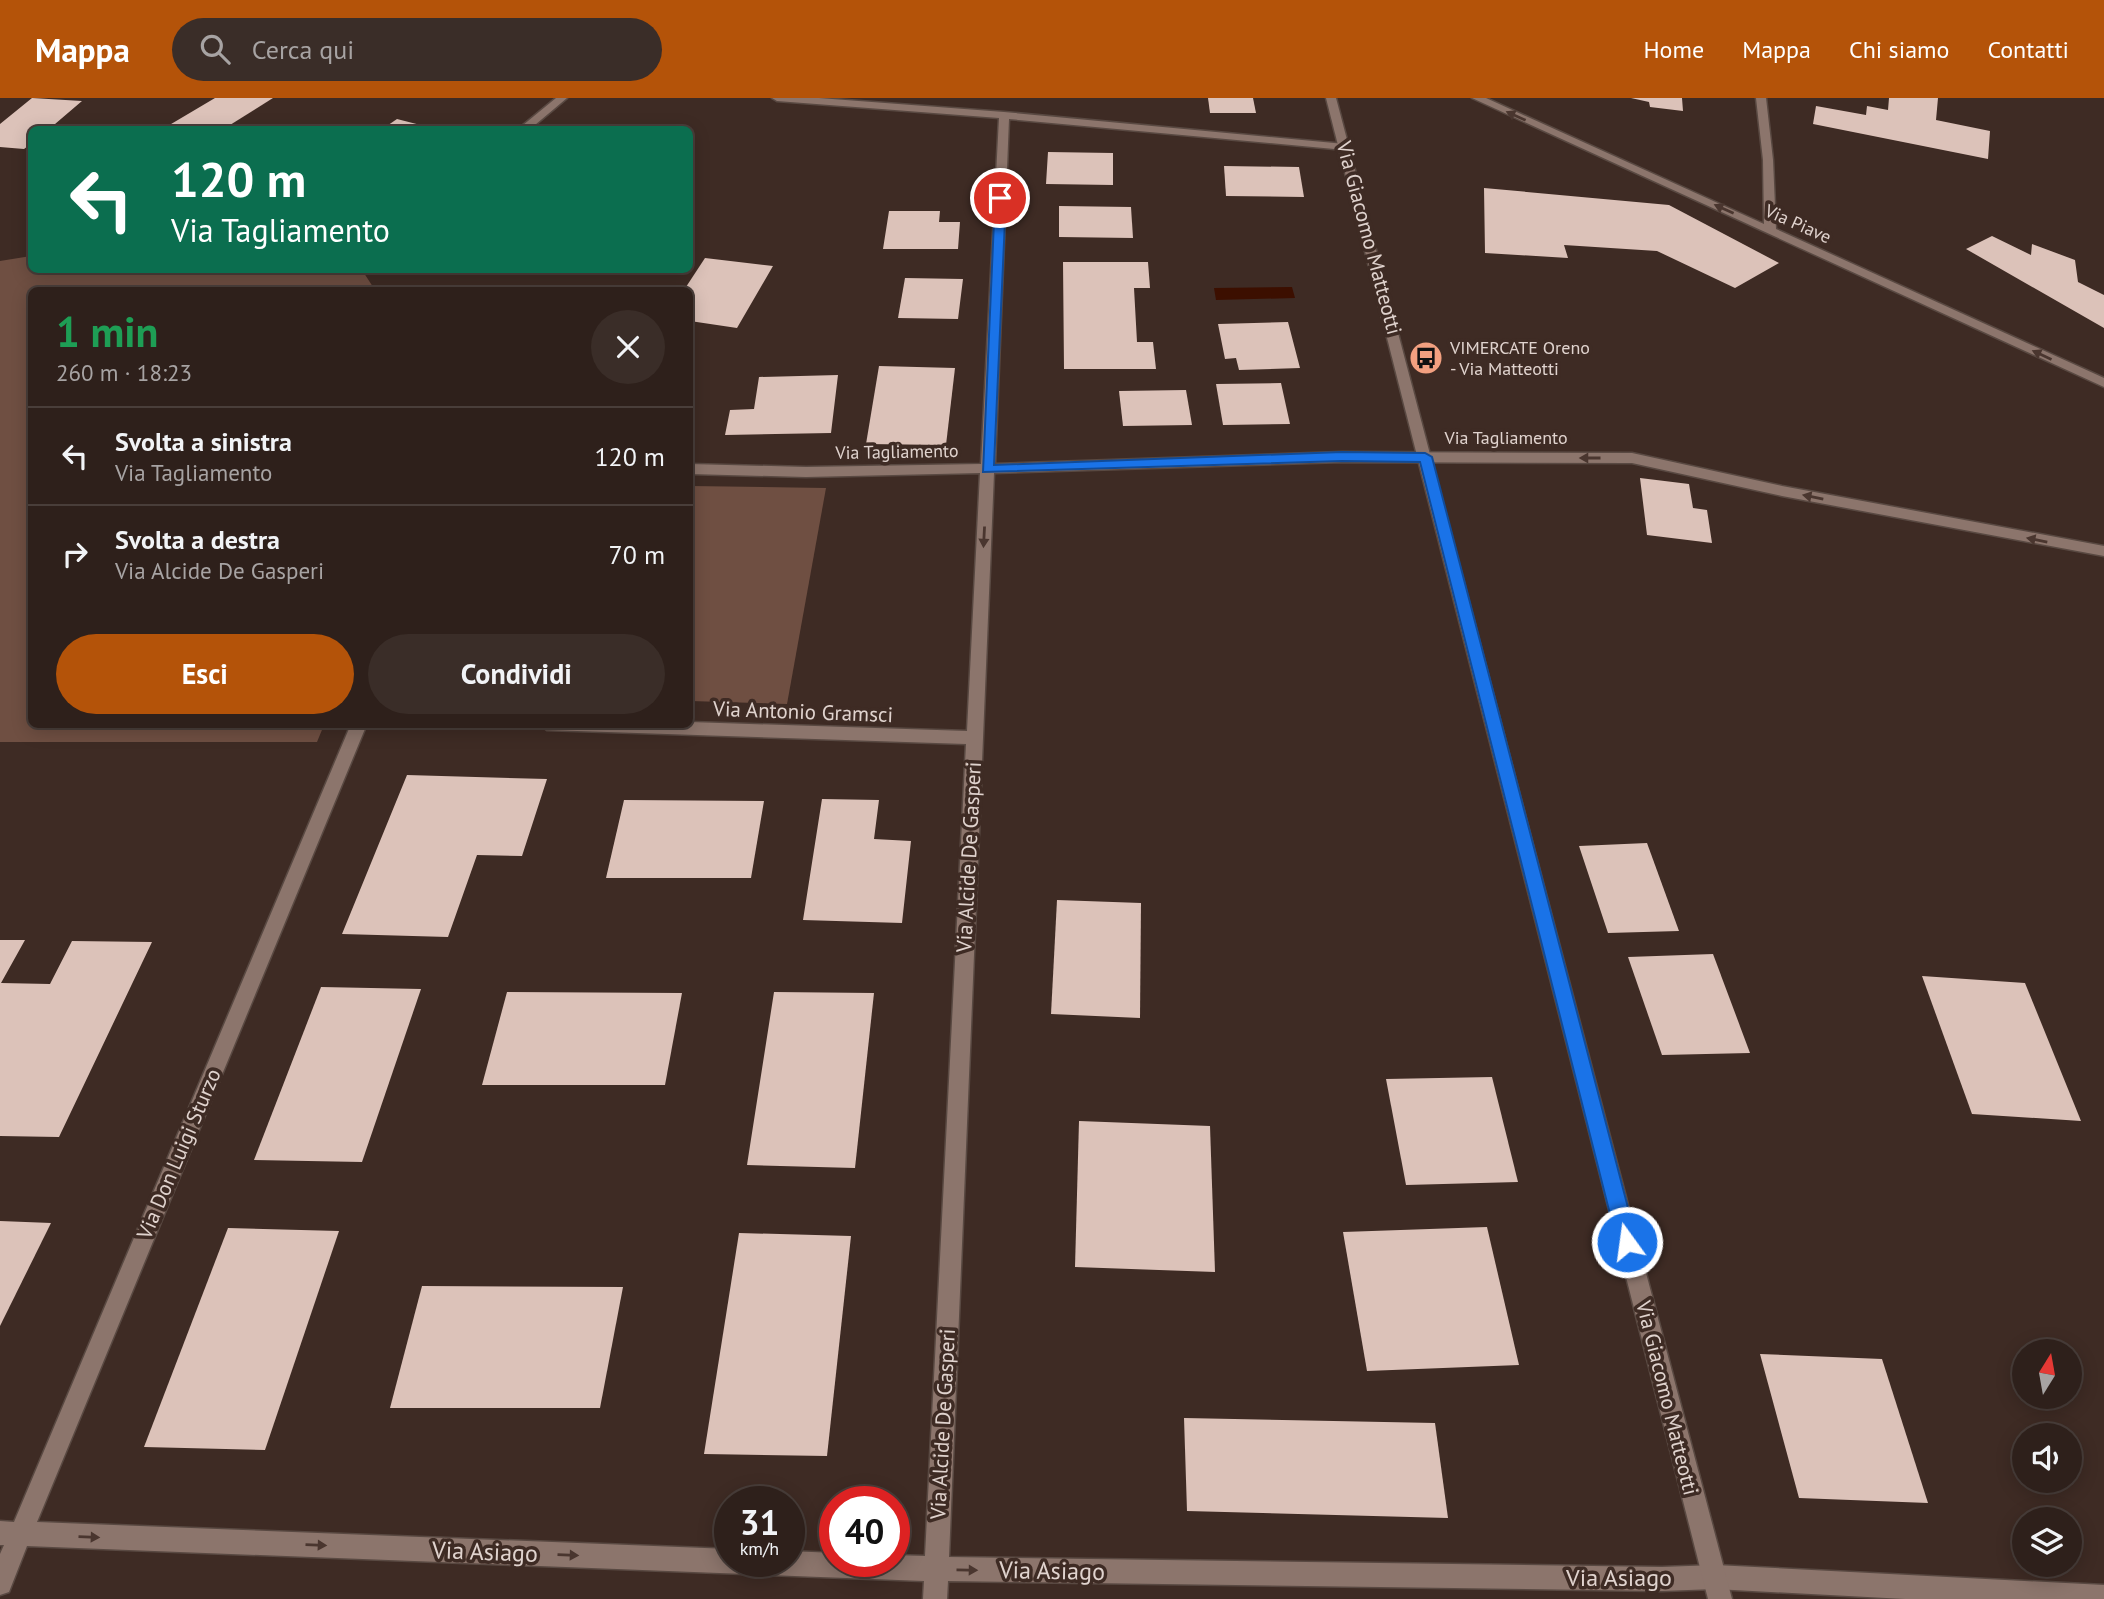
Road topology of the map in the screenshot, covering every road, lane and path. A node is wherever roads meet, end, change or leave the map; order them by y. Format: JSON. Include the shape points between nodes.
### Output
{"nodes":[{"id":1,"x":562,"y":98,"type":"edge"},
{"id":2,"x":777,"y":98,"type":"edge"},
{"id":3,"x":1331,"y":98,"type":"edge"},
{"id":4,"x":1477,"y":98,"type":"edge"},
{"id":5,"x":1761,"y":98,"type":"edge"},
{"id":6,"x":1004,"y":115,"type":"junction"},
{"id":7,"x":527,"y":126,"type":"edge"},
{"id":8,"x":1345,"y":147,"type":"junction"},
{"id":9,"x":1770,"y":230,"type":"junction"},
{"id":10,"x":2104,"y":383,"type":"edge"},
{"id":11,"x":1425,"y":457,"type":"junction"},
{"id":12,"x":693,"y":469,"type":"edge"},
{"id":13,"x":988,"y":469,"type":"junction"},
{"id":14,"x":2104,"y":551,"type":"edge"},
{"id":15,"x":357,"y":728,"type":"edge"},
{"id":16,"x":669,"y":728,"type":"edge"},
{"id":17,"x":974,"y":738,"type":"junction"},
{"id":18,"x":10,"y":1534,"type":"edge"},
{"id":19,"x":937,"y":1569,"type":"junction"},
{"id":20,"x":0,"y":1583,"type":"edge"},
{"id":21,"x":1717,"y":1588,"type":"edge"},
{"id":22,"x":2104,"y":1597,"type":"edge"},
{"id":23,"x":935,"y":1599,"type":"edge"}],
"edges":[{"from":1,"to":7,"type":"street"},
{"from":2,"to":6,"type":"street"},
{"from":3,"to":8,"type":"street","name":"Via Giacomo Matteotti"},
{"from":9,"to":4,"type":"street","name":"Via Piave","one_way":true},
{"from":5,"to":9,"type":"street"},
{"from":6,"to":8,"type":"street"},
{"from":6,"to":13,"type":"street","name":"Via Alcide De Gasperi"},
{"from":8,"to":11,"type":"street","name":"Via Giacomo Matteotti"},
{"from":10,"to":9,"type":"street","name":"Via Piave","one_way":true},
{"from":11,"to":13,"type":"street","name":"Via Tagliamento"},
{"from":14,"to":11,"type":"street","name":"Via Tagliamento","one_way":true,"via":[[1632,458]]},
{"from":11,"to":21,"type":"street","name":"Via Giacomo Matteotti"},
{"from":12,"to":13,"type":"street","name":"Via Tagliamento"},
{"from":13,"to":17,"type":"street","name":"Via Alcide De Gasperi","one_way":true},
{"from":15,"to":18,"type":"street","name":"Via Don Luigi Sturzo"},
{"from":16,"to":17,"type":"street","name":"Via Antonio Gramsci"},
{"from":17,"to":19,"type":"street","name":"Via Alcide De Gasperi"},
{"from":18,"to":19,"type":"street","name":"Via Asiago","one_way":true},
{"from":18,"to":20,"type":"street","name":"Via Don Luigi Sturzo"},
{"from":19,"to":21,"type":"street","name":"Via Asiago","one_way":true,"via":[[1662,1579]]},
{"from":19,"to":23,"type":"street","name":"Via Alcide De Gasperi"},
{"from":21,"to":22,"type":"street","name":"Via Asiago"}]}
